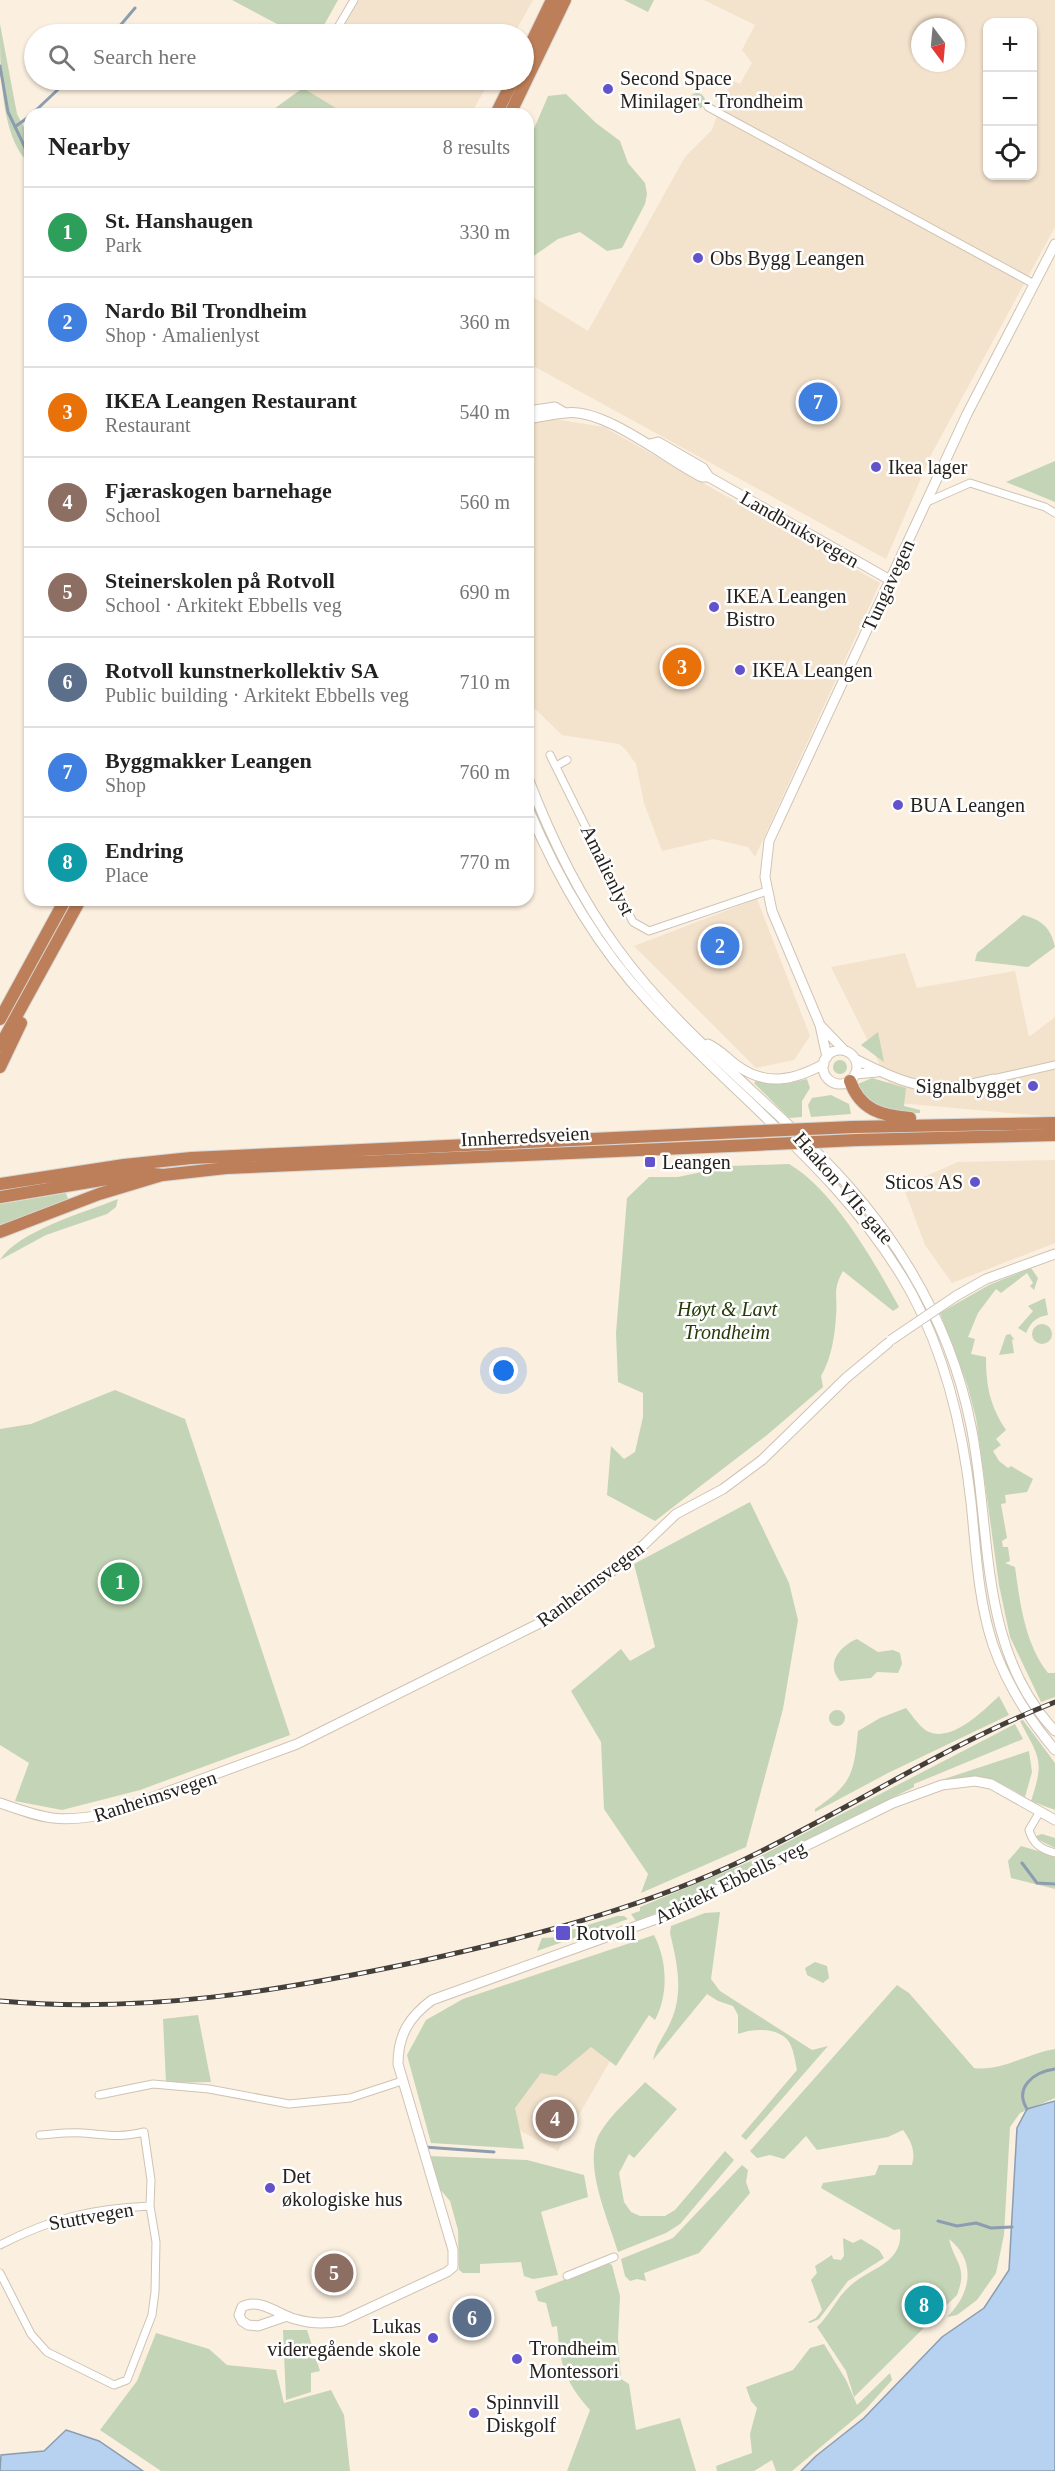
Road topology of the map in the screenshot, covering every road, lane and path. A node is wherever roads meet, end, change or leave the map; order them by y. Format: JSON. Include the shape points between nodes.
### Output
{"nodes":[{"id":1,"x":354,"y":0,"type":"edge"},
{"id":2,"x":552,"y":0,"type":"edge"},
{"id":3,"x":565,"y":0,"type":"edge"},
{"id":4,"x":340,"y":24,"type":"edge"},
{"id":5,"x":534,"y":37,"type":"edge"},
{"id":6,"x":534,"y":54,"type":"edge"},
{"id":7,"x":513,"y":90,"type":"edge"},
{"id":8,"x":516,"y":90,"type":"edge"},
{"id":9,"x":517,"y":90,"type":"edge"},
{"id":10,"x":708,"y":107,"type":"dead end"},
{"id":11,"x":500,"y":108,"type":"edge"},
{"id":12,"x":511,"y":108,"type":"edge"},
{"id":13,"x":518,"y":108,"type":"edge"},
{"id":14,"x":1055,"y":244,"type":"edge"},
{"id":15,"x":1034,"y":284,"type":"junction"},
{"id":16,"x":534,"y":410,"type":"edge"},
{"id":17,"x":565,"y":413,"type":"junction"},
{"id":18,"x":534,"y":418,"type":"edge"},
{"id":19,"x":927,"y":502,"type":"junction"},
{"id":20,"x":1055,"y":513,"type":"edge"},
{"id":21,"x":890,"y":580,"type":"junction"},
{"id":22,"x":550,"y":755,"type":"dead end"},
{"id":23,"x":567,"y":760,"type":"dead end"},
{"id":24,"x":556,"y":766,"type":"junction"},
{"id":25,"x":534,"y":792,"type":"edge"},
{"id":26,"x":534,"y":821,"type":"edge"},
{"id":27,"x":767,"y":891,"type":"junction"},
{"id":28,"x":62,"y":906,"type":"edge"},
{"id":29,"x":77,"y":906,"type":"edge"},
{"id":30,"x":21,"y":981,"type":"junction"},
{"id":31,"x":32,"y":988,"type":"junction"},
{"id":32,"x":0,"y":1000,"type":"edge"},
{"id":33,"x":0,"y":1019,"type":"edge"},
{"id":34,"x":820,"y":1025,"type":"junction"},
{"id":35,"x":701,"y":1041,"type":"junction"},
{"id":36,"x":0,"y":1046,"type":"edge"},
{"id":37,"x":844,"y":1050,"type":"junction"},
{"id":38,"x":855,"y":1059,"type":"junction"},
{"id":39,"x":825,"y":1060,"type":"junction"},
{"id":40,"x":1055,"y":1065,"type":"edge"},
{"id":41,"x":0,"y":1067,"type":"edge"},
{"id":42,"x":877,"y":1072,"type":"junction"},
{"id":43,"x":853,"y":1077,"type":"junction"},
{"id":44,"x":993,"y":1079,"type":"joint"},
{"id":45,"x":962,"y":1123,"type":"junction"},
{"id":46,"x":1055,"y":1123,"type":"edge"},
{"id":47,"x":1055,"y":1135,"type":"edge"},
{"id":48,"x":163,"y":1174,"type":"junction"},
{"id":49,"x":0,"y":1184,"type":"edge"},
{"id":50,"x":0,"y":1197,"type":"edge"},
{"id":51,"x":0,"y":1232,"type":"edge"},
{"id":52,"x":1055,"y":1254,"type":"edge"},
{"id":53,"x":1055,"y":1731,"type":"edge"},
{"id":54,"x":1055,"y":1750,"type":"edge"},
{"id":55,"x":0,"y":1803,"type":"edge"},
{"id":56,"x":1039,"y":1813,"type":"junction"},
{"id":57,"x":1055,"y":1820,"type":"edge"},
{"id":58,"x":1055,"y":1853,"type":"edge"},
{"id":59,"x":402,"y":2081,"type":"junction"},
{"id":60,"x":99,"y":2095,"type":"dead end"},
{"id":61,"x":40,"y":2134,"type":"dead end"},
{"id":62,"x":150,"y":2206,"type":"junction"},
{"id":63,"x":0,"y":2245,"type":"edge"},
{"id":64,"x":614,"y":2257,"type":"dead end"},
{"id":65,"x":0,"y":2273,"type":"edge"},
{"id":66,"x":567,"y":2276,"type":"dead end"},
{"id":67,"x":287,"y":2316,"type":"dead end"}],
"edges":[{"from":1,"to":4,"type":"street"},
{"from":2,"to":5,"type":"highway"},
{"from":3,"to":6,"type":"highway"},
{"from":7,"to":11,"type":"highway"},
{"from":8,"to":12,"type":"highway"},
{"from":9,"to":13,"type":"highway"},
{"from":10,"to":15,"type":"street"},
{"from":14,"to":15,"type":"street","name":"Tungavegen"},
{"from":15,"to":19,"type":"street","name":"Tungavegen","via":[[992,362]]},
{"from":16,"to":17,"type":"street","name":"Landbruksvegen","via":[[555,407]]},
{"from":17,"to":18,"type":"street","name":"Landbruksvegen"},
{"from":17,"to":21,"type":"street","name":"Landbruksvegen","via":[[613,424]]},
{"from":19,"to":20,"type":"street","via":[[970,483]]},
{"from":19,"to":21,"type":"street","name":"Tungavegen"},
{"from":21,"to":27,"type":"street","name":"Tungavegen","via":[[769,841]]},
{"from":22,"to":24,"type":"street","name":"Amalienlyst"},
{"from":23,"to":24,"type":"street"},
{"from":24,"to":27,"type":"street","name":"Amalienlyst","via":[[633,922],[649,931]]},
{"from":25,"to":35,"type":"street","name":"Haakon VIIs gate","via":[[562,858],[597,919],[635,971]]},
{"from":26,"to":54,"type":"street","name":"Haakon VIIs gate","via":[[569,895],[620,969],[674,1030],[840,1194],[877,1239],[913,1296],[941,1360],[960,1428],[979,1580],[993,1643],[1019,1703]]},
{"from":27,"to":34,"type":"street","name":"Tungavegen","via":[[777,927]]},
{"from":28,"to":30,"type":"highway"},
{"from":29,"to":31,"type":"highway"},
{"from":30,"to":32,"type":"highway"},
{"from":30,"to":33,"type":"highway"},
{"from":31,"to":36,"type":"highway"},
{"from":31,"to":41,"type":"highway","via":[[23,1019]]},
{"from":34,"to":37,"type":"street","name":"Tungavegen"},
{"from":34,"to":39,"type":"street","name":"Tungavegen"},
{"from":35,"to":39,"type":"street","via":[[744,1071],[765,1079],[796,1078]]},
{"from":35,"to":53,"type":"street","name":"Haakon VIIs gate","via":[[808,1144],[865,1206],[923,1290],[952,1357],[971,1425],[991,1580],[1004,1641],[1030,1698]]},
{"from":37,"to":38,"type":"street"},
{"from":37,"to":39,"type":"street"},
{"from":38,"to":42,"type":"street"},
{"from":38,"to":43,"type":"street"},
{"from":39,"to":43,"type":"street","via":[[825,1072],[833,1082]]},
{"from":40,"to":44,"type":"street"},
{"from":42,"to":43,"type":"street"},
{"from":42,"to":44,"type":"street","via":[[911,1084],[944,1088]]},
{"from":43,"to":45,"type":"highway","via":[[861,1102],[880,1113]]},
{"from":45,"to":46,"type":"highway","name":"Innherredsveien"},
{"from":45,"to":49,"type":"highway","name":"Innherredsveien","bridge":true,"via":[[191,1158]]},
{"from":47,"to":48,"type":"highway","name":"Innherredsveien","bridge":true,"via":[[857,1140]]},
{"from":48,"to":50,"type":"highway","name":"Innherredsveien","via":[[126,1175]]},
{"from":48,"to":51,"type":"highway"},
{"from":52,"to":55,"type":"street","name":"Ranheimsvegen","bridge":true,"via":[[986,1279],[890,1341],[742,1475],[676,1514],[630,1558],[567,1606],[483,1654],[297,1744],[110,1813],[56,1821]]},
{"from":56,"to":57,"type":"street","name":"Arkitekt Ebbells veg"},
{"from":56,"to":58,"type":"street","via":[[1029,1830],[1032,1839],[1036,1845]]},
{"from":56,"to":59,"type":"street","name":"Arkitekt Ebbells veg","via":[[991,1784],[960,1782],[919,1792],[659,1918],[432,2000],[413,2016],[401,2037],[398,2064]]},
{"from":59,"to":60,"type":"street","via":[[350,2098],[289,2104],[209,2089],[153,2084]]},
{"from":59,"to":67,"type":"street","name":"Arkitekt Ebbells veg","via":[[453,2250],[453,2266],[342,2321],[310,2323]]},
{"from":61,"to":62,"type":"street","via":[[123,2137],[144,2132],[152,2180]]},
{"from":62,"to":63,"type":"street","name":"Stuttvegen","via":[[74,2215],[39,2225]]},
{"from":62,"to":65,"type":"street","via":[[156,2242],[152,2315],[127,2380],[114,2385],[47,2352],[31,2334]]},
{"from":64,"to":66,"type":"street"}]}
